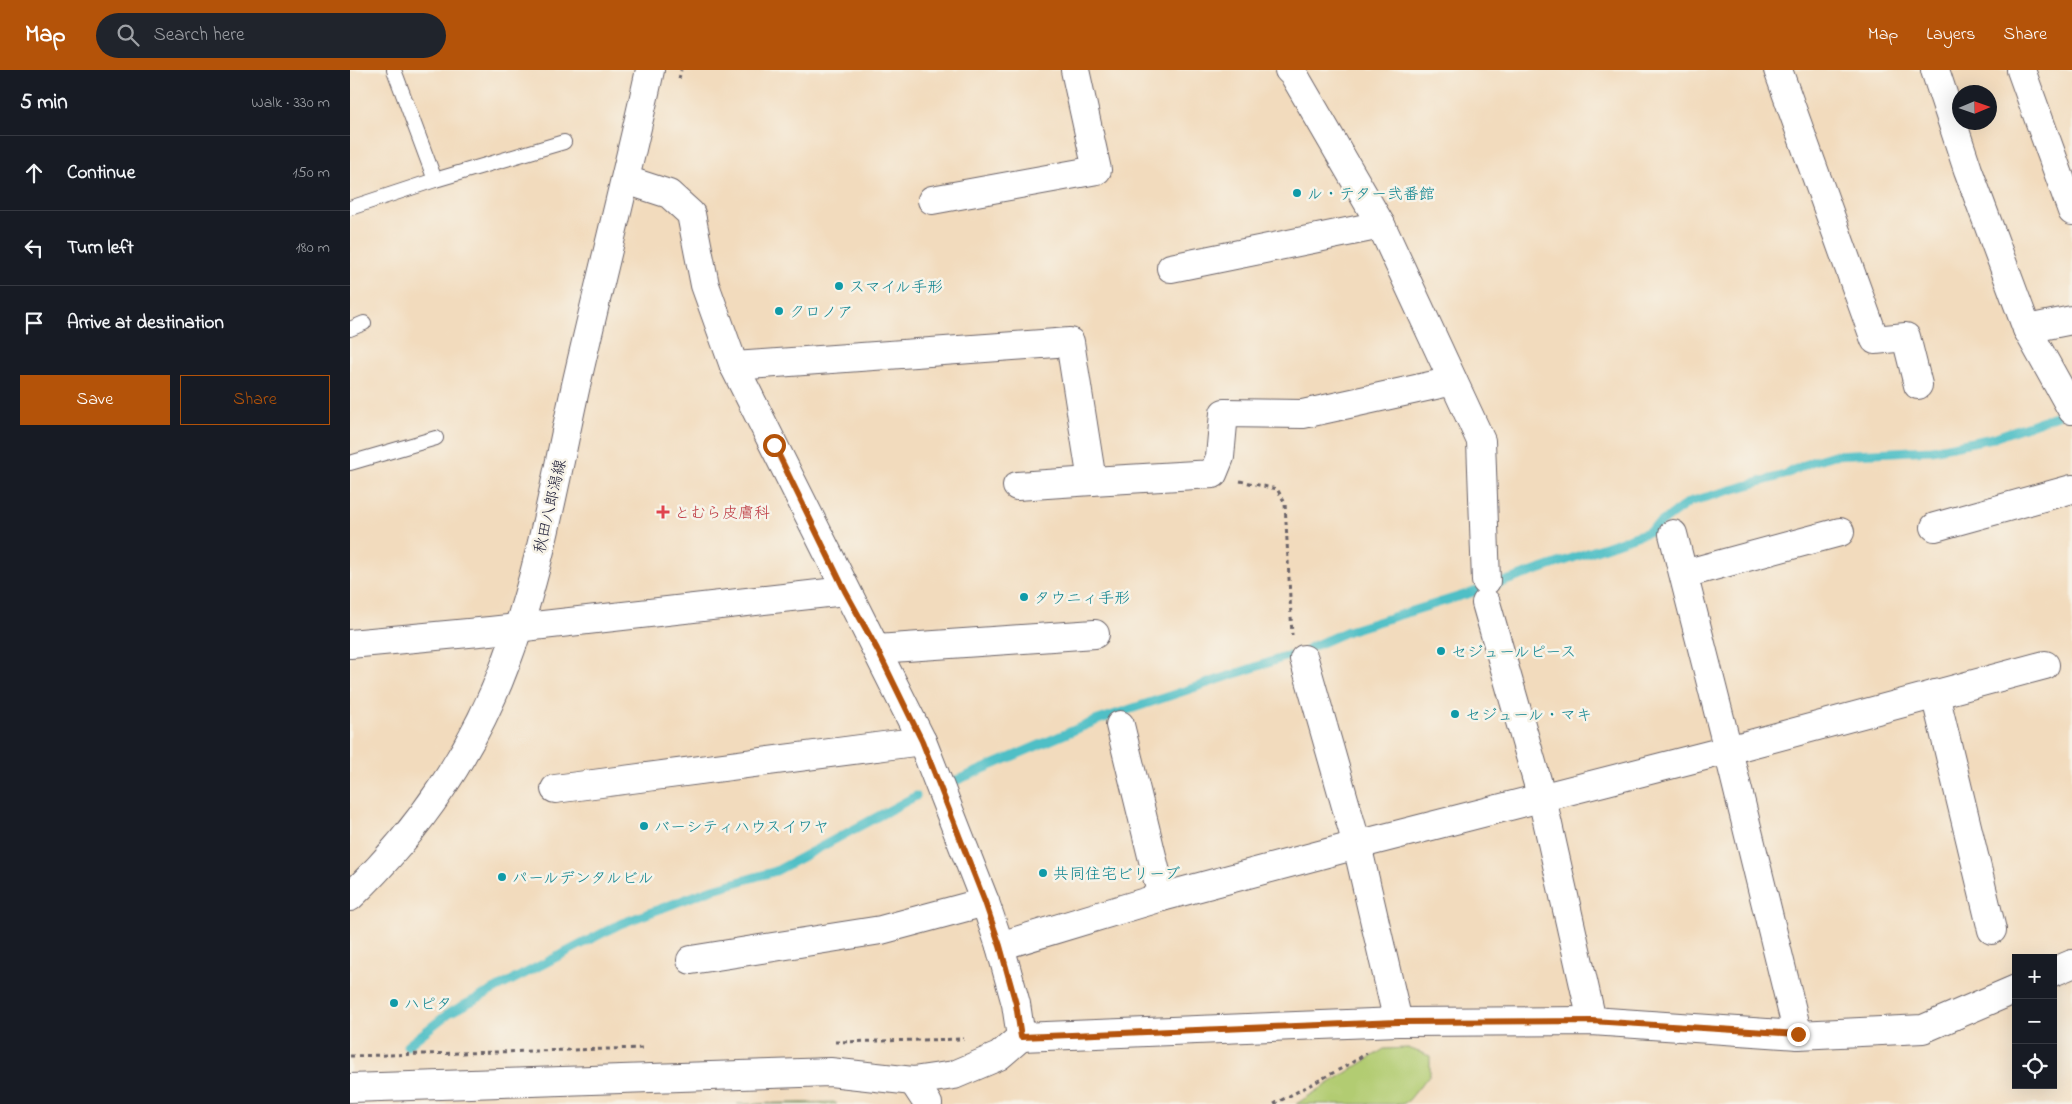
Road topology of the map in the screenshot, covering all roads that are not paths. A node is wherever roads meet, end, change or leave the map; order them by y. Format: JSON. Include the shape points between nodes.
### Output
{"nodes":[{"id":1,"x":394,"y":70,"type":"edge"},
{"id":2,"x":650,"y":70,"type":"edge"},
{"id":3,"x":1075,"y":70,"type":"edge"},
{"id":4,"x":1289,"y":70,"type":"edge"},
{"id":5,"x":1778,"y":70,"type":"edge"},
{"id":6,"x":1934,"y":70,"type":"edge"},
{"id":7,"x":2021,"y":70,"type":"edge"},
{"id":8,"x":564,"y":142,"type":"dead end"},
{"id":9,"x":435,"y":180,"type":"junction"},
{"id":10,"x":626,"y":180,"type":"junction"},
{"id":11,"x":932,"y":200,"type":"dead end"},
{"id":12,"x":350,"y":208,"type":"edge"},
{"id":13,"x":2072,"y":211,"type":"edge"},
{"id":14,"x":1381,"y":225,"type":"junction"},
{"id":15,"x":1172,"y":268,"type":"dead end"},
{"id":16,"x":2072,"y":320,"type":"edge"},
{"id":17,"x":364,"y":323,"type":"dead end"},
{"id":18,"x":350,"y":328,"type":"edge"},
{"id":19,"x":2027,"y":329,"type":"junction"},
{"id":20,"x":734,"y":366,"type":"junction"},
{"id":21,"x":1453,"y":381,"type":"junction"},
{"id":22,"x":1918,"y":385,"type":"dead end"},
{"id":23,"x":2072,"y":410,"type":"edge"},
{"id":24,"x":436,"y":438,"type":"dead end"},
{"id":25,"x":350,"y":463,"type":"edge"},
{"id":26,"x":1092,"y":481,"type":"junction"},
{"id":27,"x":1017,"y":486,"type":"dead end"},
{"id":28,"x":2072,"y":489,"type":"edge"},
{"id":29,"x":1935,"y":527,"type":"dead end"},
{"id":30,"x":1840,"y":532,"type":"dead end"},
{"id":31,"x":1673,"y":534,"type":"dead end"},
{"id":32,"x":1684,"y":574,"type":"junction"},
{"id":33,"x":845,"y":591,"type":"junction"},
{"id":34,"x":518,"y":628,"type":"junction"},
{"id":35,"x":1095,"y":634,"type":"dead end"},
{"id":36,"x":350,"y":644,"type":"edge"},
{"id":37,"x":877,"y":649,"type":"junction"},
{"id":38,"x":1304,"y":659,"type":"road end"},
{"id":39,"x":2045,"y":665,"type":"dead end"},
{"id":40,"x":1935,"y":694,"type":"junction"},
{"id":41,"x":1120,"y":725,"type":"dead end"},
{"id":42,"x":922,"y":741,"type":"junction"},
{"id":43,"x":1728,"y":750,"type":"junction"},
{"id":44,"x":555,"y":789,"type":"dead end"},
{"id":45,"x":1542,"y":798,"type":"junction"},
{"id":46,"x":1357,"y":844,"type":"junction"},
{"id":47,"x":350,"y":897,"type":"edge"},
{"id":48,"x":1162,"y":897,"type":"junction"},
{"id":49,"x":985,"y":902,"type":"junction"},
{"id":50,"x":1992,"y":930,"type":"dead end"},
{"id":51,"x":1000,"y":946,"type":"junction"},
{"id":52,"x":691,"y":960,"type":"dead end"},
{"id":53,"x":2072,"y":964,"type":"edge"},
{"id":54,"x":2057,"y":970,"type":"edge"},
{"id":55,"x":2012,"y":991,"type":"edge"},
{"id":56,"x":1592,"y":1021,"type":"junction"},
{"id":57,"x":1398,"y":1022,"type":"junction"},
{"id":58,"x":1798,"y":1034,"type":"junction"},
{"id":59,"x":1021,"y":1037,"type":"junction"},
{"id":60,"x":913,"y":1081,"type":"junction"},
{"id":61,"x":350,"y":1088,"type":"edge"},
{"id":62,"x":928,"y":1104,"type":"edge"}],
"edges":[{"from":1,"to":9,"type":"lane"},
{"from":2,"to":10,"type":"street","name":"秋田八郎潟線"},
{"from":3,"to":11,"type":"street","via":[[1097,170]]},
{"from":4,"to":14,"type":"street"},
{"from":5,"to":22,"type":"street","via":[[1875,340],[1906,337]]},
{"from":6,"to":19,"type":"street"},
{"from":7,"to":13,"type":"street"},
{"from":8,"to":9,"type":"lane"},
{"from":9,"to":12,"type":"lane"},
{"from":10,"to":20,"type":"street","via":[[669,194],[691,214],[705,286]]},
{"from":10,"to":34,"type":"street","name":"秋田八郎潟線"},
{"from":14,"to":15,"type":"street"},
{"from":14,"to":21,"type":"street"},
{"from":16,"to":19,"type":"street"},
{"from":17,"to":18,"type":"lane"},
{"from":19,"to":23,"type":"street"},
{"from":20,"to":26,"type":"street","via":[[1070,342]]},
{"from":20,"to":33,"type":"street"},
{"from":21,"to":26,"type":"street","via":[[1303,414],[1224,413],[1220,457],[1212,474]]},
{"from":21,"to":45,"type":"street","via":[[1481,441],[1486,592]]},
{"from":24,"to":25,"type":"lane"},
{"from":26,"to":27,"type":"street"},
{"from":28,"to":29,"type":"street"},
{"from":30,"to":32,"type":"street"},
{"from":31,"to":32,"type":"street"},
{"from":32,"to":43,"type":"street"},
{"from":33,"to":34,"type":"street"},
{"from":33,"to":37,"type":"street"},
{"from":34,"to":36,"type":"street"},
{"from":34,"to":47,"type":"street","name":"秋田八郎潟線","via":[[493,695],[432,803],[408,836]]},
{"from":35,"to":37,"type":"street"},
{"from":37,"to":42,"type":"street"},
{"from":38,"to":46,"type":"street"},
{"from":39,"to":40,"type":"street"},
{"from":40,"to":43,"type":"street"},
{"from":40,"to":50,"type":"street"},
{"from":41,"to":48,"type":"street"},
{"from":42,"to":44,"type":"street"},
{"from":42,"to":49,"type":"street"},
{"from":43,"to":45,"type":"street"},
{"from":43,"to":58,"type":"street"},
{"from":45,"to":46,"type":"street"},
{"from":45,"to":56,"type":"street"},
{"from":46,"to":48,"type":"street"},
{"from":46,"to":57,"type":"street"},
{"from":48,"to":51,"type":"street"},
{"from":49,"to":51,"type":"street"},
{"from":49,"to":52,"type":"street","via":[[881,930]]},
{"from":51,"to":59,"type":"street","via":[[1016,1004]]},
{"from":53,"to":54,"type":"street"},
{"from":55,"to":58,"type":"street","via":[[1923,1029]]},
{"from":56,"to":57,"type":"street"},
{"from":56,"to":58,"type":"street"},
{"from":57,"to":59,"type":"street"},
{"from":59,"to":60,"type":"street","via":[[999,1056],[954,1074]]},
{"from":60,"to":61,"type":"street","via":[[830,1072]]},
{"from":60,"to":62,"type":"street"}]}
